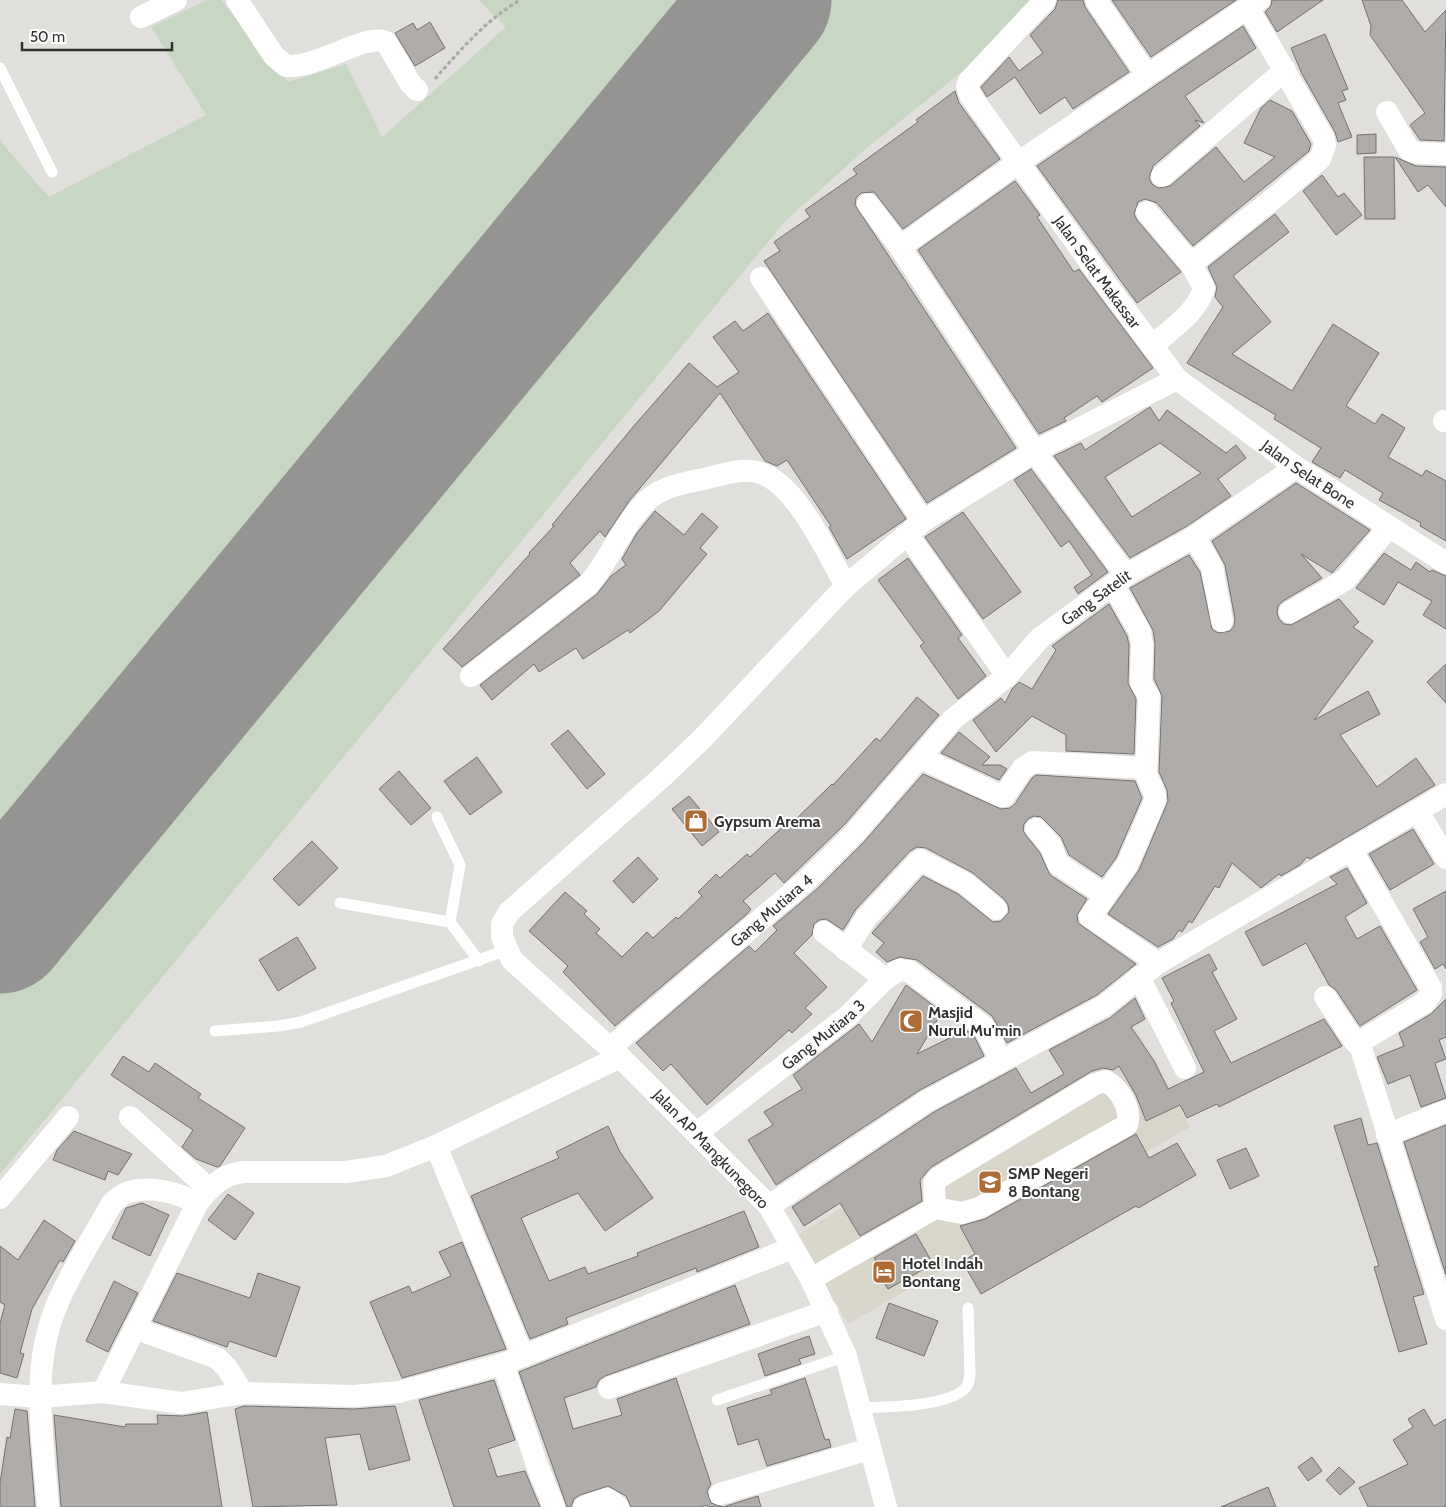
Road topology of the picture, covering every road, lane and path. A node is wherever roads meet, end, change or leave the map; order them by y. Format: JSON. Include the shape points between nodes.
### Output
{"nodes":[{"id":1,"x":176,"y":0,"type":"edge"},
{"id":2,"x":237,"y":0,"type":"edge"},
{"id":3,"x":520,"y":0,"type":"edge"},
{"id":4,"x":1046,"y":0,"type":"edge"},
{"id":5,"x":1096,"y":0,"type":"edge"},
{"id":6,"x":1253,"y":4,"type":"edge"},
{"id":7,"x":142,"y":17,"type":"dead end"},
{"id":8,"x":0,"y":68,"type":"edge"},
{"id":9,"x":1285,"y":70,"type":"junction"},
{"id":10,"x":1147,"y":75,"type":"junction"},
{"id":11,"x":417,"y":90,"type":"joint"},
{"id":12,"x":1386,"y":112,"type":"dead end"},
{"id":13,"x":1446,"y":154,"type":"edge"},
{"id":14,"x":1020,"y":162,"type":"junction"},
{"id":15,"x":52,"y":172,"type":"dead end"},
{"id":16,"x":1162,"y":176,"type":"dead end"},
{"id":17,"x":868,"y":204,"type":"dead end"},
{"id":18,"x":1147,"y":212,"type":"dead end"},
{"id":19,"x":900,"y":247,"type":"junction"},
{"id":20,"x":1191,"y":264,"type":"junction"},
{"id":21,"x":760,"y":278,"type":"dead end"},
{"id":22,"x":1152,"y":346,"type":"junction"},
{"id":23,"x":1177,"y":378,"type":"junction"},
{"id":24,"x":1035,"y":452,"type":"junction"},
{"id":25,"x":1296,"y":467,"type":"junction"},
{"id":26,"x":1388,"y":527,"type":"junction"},
{"id":27,"x":915,"y":528,"type":"junction"},
{"id":28,"x":1194,"y":537,"type":"junction"},
{"id":29,"x":1446,"y":564,"type":"edge"},
{"id":30,"x":1119,"y":580,"type":"junction"},
{"id":31,"x":846,"y":586,"type":"junction"},
{"id":32,"x":1290,"y":612,"type":"dead end"},
{"id":33,"x":1222,"y":621,"type":"dead end"},
{"id":34,"x":471,"y":676,"type":"dead end"},
{"id":35,"x":1008,"y":676,"type":"junction"},
{"id":36,"x":921,"y":758,"type":"junction"},
{"id":37,"x":1145,"y":768,"type":"junction"},
{"id":38,"x":1446,"y":794,"type":"edge"},
{"id":39,"x":1418,"y":812,"type":"junction"},
{"id":40,"x":438,"y":817,"type":"dead end"},
{"id":41,"x":1036,"y":829,"type":"dead end"},
{"id":42,"x":1351,"y":849,"type":"junction"},
{"id":43,"x":1446,"y":858,"type":"edge"},
{"id":44,"x":1105,"y":895,"type":"junction"},
{"id":45,"x":340,"y":903,"type":"dead end"},
{"id":46,"x":996,"y":909,"type":"dead end"},
{"id":47,"x":450,"y":922,"type":"junction"},
{"id":48,"x":824,"y":932,"type":"dead end"},
{"id":49,"x":506,"y":950,"type":"junction"},
{"id":50,"x":846,"y":950,"type":"junction"},
{"id":51,"x":479,"y":961,"type":"junction"},
{"id":52,"x":1158,"y":963,"type":"junction"},
{"id":53,"x":1139,"y":977,"type":"junction"},
{"id":54,"x":885,"y":979,"type":"junction"},
{"id":55,"x":1326,"y":997,"type":"dead end"},
{"id":56,"x":214,"y":1030,"type":"dead end"},
{"id":57,"x":1360,"y":1046,"type":"junction"},
{"id":58,"x":615,"y":1053,"type":"junction"},
{"id":59,"x":1001,"y":1061,"type":"junction"},
{"id":60,"x":1185,"y":1068,"type":"dead end"},
{"id":61,"x":1446,"y":1111,"type":"edge"},
{"id":62,"x":68,"y":1117,"type":"dead end"},
{"id":63,"x":130,"y":1117,"type":"dead end"},
{"id":64,"x":697,"y":1133,"type":"junction"},
{"id":65,"x":1387,"y":1135,"type":"junction"},
{"id":66,"x":436,"y":1146,"type":"junction"},
{"id":67,"x":203,"y":1197,"type":"junction"},
{"id":68,"x":0,"y":1198,"type":"edge"},
{"id":69,"x":768,"y":1206,"type":"junction"},
{"id":70,"x":935,"y":1208,"type":"junction"},
{"id":71,"x":792,"y":1248,"type":"junction"},
{"id":72,"x":1438,"y":1263,"type":"edge"},
{"id":73,"x":811,"y":1279,"type":"junction"},
{"id":74,"x":968,"y":1308,"type":"dead end"},
{"id":75,"x":827,"y":1311,"type":"junction"},
{"id":76,"x":1446,"y":1319,"type":"edge"},
{"id":77,"x":134,"y":1328,"type":"junction"},
{"id":78,"x":846,"y":1356,"type":"junction"},
{"id":79,"x":513,"y":1360,"type":"junction"},
{"id":80,"x":609,"y":1388,"type":"dead end"},
{"id":81,"x":103,"y":1392,"type":"junction"},
{"id":82,"x":243,"y":1393,"type":"junction"},
{"id":83,"x":0,"y":1394,"type":"edge"},
{"id":84,"x":39,"y":1397,"type":"junction"},
{"id":85,"x":718,"y":1400,"type":"dead end"},
{"id":86,"x":860,"y":1408,"type":"junction"},
{"id":87,"x":869,"y":1448,"type":"junction"},
{"id":88,"x":720,"y":1494,"type":"dead end"},
{"id":89,"x":48,"y":1507,"type":"edge"},
{"id":90,"x":554,"y":1507,"type":"edge"},
{"id":91,"x":584,"y":1507,"type":"edge"},
{"id":92,"x":618,"y":1507,"type":"edge"},
{"id":93,"x":886,"y":1507,"type":"edge"}],
"edges":[{"from":1,"to":7,"type":"street"},
{"from":2,"to":11,"type":"street","via":[[274,56],[286,66],[315,63],[370,40],[381,40],[386,42],[410,84]]},
{"from":3,"to":11,"type":"path","via":[[464,44],[425,90]]},
{"from":4,"to":14,"type":"street","name":"Jalan Selat Makassar","via":[[967,86],[970,95]]},
{"from":5,"to":10,"type":"street"},
{"from":6,"to":9,"type":"street"},
{"from":6,"to":10,"type":"street"},
{"from":8,"to":15,"type":"lane"},
{"from":9,"to":16,"type":"street"},
{"from":9,"to":20,"type":"street","via":[[1324,139],[1323,153],[1278,195]]},
{"from":10,"to":14,"type":"street"},
{"from":12,"to":13,"type":"street","via":[[1412,152]]},
{"from":14,"to":19,"type":"street"},
{"from":14,"to":22,"type":"street","name":"Jalan Selat Makassar"},
{"from":17,"to":19,"type":"street"},
{"from":18,"to":20,"type":"street"},
{"from":19,"to":24,"type":"street"},
{"from":20,"to":22,"type":"street","via":[[1204,288],[1200,300]]},
{"from":21,"to":27,"type":"street"},
{"from":22,"to":23,"type":"street","name":"Jalan Selat Makassar"},
{"from":23,"to":24,"type":"street"},
{"from":23,"to":25,"type":"street","name":"Jalan Selat Bone"},
{"from":24,"to":27,"type":"street"},
{"from":24,"to":30,"type":"street"},
{"from":25,"to":26,"type":"street","name":"Jalan Selat Bone"},
{"from":25,"to":28,"type":"street","name":"Gang Satelit"},
{"from":26,"to":29,"type":"street","name":"Jalan Selat Bone"},
{"from":26,"to":32,"type":"street","via":[[1346,580]]},
{"from":27,"to":31,"type":"street"},
{"from":27,"to":35,"type":"street"},
{"from":28,"to":30,"type":"street","name":"Gang Satelit"},
{"from":28,"to":33,"type":"street","via":[[1212,567]]},
{"from":30,"to":35,"type":"street","name":"Gang Satelit","via":[[1040,638]]},
{"from":30,"to":37,"type":"street","via":[[1142,644],[1141,683],[1149,696]]},
{"from":31,"to":34,"type":"street","via":[[794,496],[771,477],[742,471],[665,487],[639,508],[589,584]]},
{"from":31,"to":49,"type":"street","via":[[702,740],[508,912],[502,924]]},
{"from":35,"to":36,"type":"street","name":"Gang Satelit","via":[[952,720]]},
{"from":36,"to":37,"type":"street","via":[[1001,796],[1023,768],[1034,762]]},
{"from":36,"to":58,"type":"street","name":"Gang Mutiara 4","via":[[854,834],[808,879]]},
{"from":37,"to":44,"type":"street","via":[[1155,801],[1127,865]]},
{"from":38,"to":39,"type":"street"},
{"from":39,"to":42,"type":"street"},
{"from":39,"to":43,"type":"street"},
{"from":40,"to":47,"type":"lane","via":[[460,865]]},
{"from":41,"to":44,"type":"street","via":[[1051,846],[1058,864]]},
{"from":42,"to":52,"type":"street"},
{"from":42,"to":57,"type":"street","via":[[1431,988],[1431,994],[1424,1003],[1363,1040]]},
{"from":44,"to":52,"type":"street","via":[[1090,915],[1092,920]]},
{"from":45,"to":47,"type":"lane"},
{"from":46,"to":50,"type":"street","via":[[965,883],[920,860],[866,918]]},
{"from":47,"to":51,"type":"lane"},
{"from":48,"to":50,"type":"street"},
{"from":49,"to":51,"type":"lane"},
{"from":49,"to":58,"type":"street","name":"Jalan AP Mangkunegoro","via":[[512,960]]},
{"from":50,"to":54,"type":"street"},
{"from":51,"to":56,"type":"lane","via":[[301,1022]]},
{"from":52,"to":53,"type":"street"},
{"from":53,"to":59,"type":"street","via":[[1104,1006]]},
{"from":53,"to":60,"type":"street"},
{"from":54,"to":59,"type":"street","via":[[899,970],[909,971],[984,1027]]},
{"from":54,"to":64,"type":"street","name":"Gang Mutiara 3","via":[[848,1016]]},
{"from":55,"to":57,"type":"street","via":[[1354,1042]]},
{"from":57,"to":65,"type":"street"},
{"from":58,"to":64,"type":"street","name":"Jalan AP Mangkunegoro"},
{"from":58,"to":66,"type":"street","name":"Gang Mutiara 4"},
{"from":59,"to":69,"type":"street","via":[[927,1101]]},
{"from":61,"to":65,"type":"street"},
{"from":62,"to":68,"type":"street"},
{"from":63,"to":67,"type":"street"},
{"from":64,"to":69,"type":"street","name":"Jalan AP Mangkunegoro"},
{"from":65,"to":72,"type":"street"},
{"from":66,"to":67,"type":"street","name":"Gang Mutiara 4","via":[[367,1170],[230,1173]]},
{"from":66,"to":79,"type":"street"},
{"from":67,"to":77,"type":"street"},
{"from":67,"to":84,"type":"street","via":[[188,1199],[143,1190],[126,1192],[112,1202],[56,1306],[42,1360]]},
{"from":69,"to":71,"type":"street","name":"Jalan AP Mangkunegoro"},
{"from":70,"to":70,"type":"street","via":[[934,1183],[938,1178],[1095,1084],[1106,1081],[1115,1086],[1126,1104],[1127,1125],[979,1208],[962,1213]]},
{"from":70,"to":73,"type":"street"},
{"from":71,"to":73,"type":"street","name":"Jalan AP Mangkunegoro"},
{"from":71,"to":79,"type":"street"},
{"from":72,"to":76,"type":"street"},
{"from":73,"to":75,"type":"street","name":"Jalan AP Mangkunegoro"},
{"from":74,"to":86,"type":"lane","via":[[970,1375],[963,1390],[928,1404]]},
{"from":75,"to":78,"type":"street","name":"Jalan AP Mangkunegoro"},
{"from":75,"to":80,"type":"street"},
{"from":77,"to":81,"type":"street"},
{"from":77,"to":82,"type":"street","via":[[217,1358]]},
{"from":78,"to":85,"type":"lane"},
{"from":78,"to":86,"type":"street","name":"Jalan AP Mangkunegoro"},
{"from":79,"to":82,"type":"street","via":[[399,1392]]},
{"from":79,"to":90,"type":"street","via":[[538,1468]]},
{"from":81,"to":82,"type":"street","via":[[181,1403]]},
{"from":81,"to":84,"type":"street"},
{"from":83,"to":84,"type":"street"},
{"from":84,"to":89,"type":"street"},
{"from":86,"to":87,"type":"street","name":"Jalan AP Mangkunegoro"},
{"from":87,"to":88,"type":"street"},
{"from":87,"to":93,"type":"street","name":"Jalan AP Mangkunegoro"},
{"from":91,"to":92,"type":"street","via":[[607,1499]]}]}
